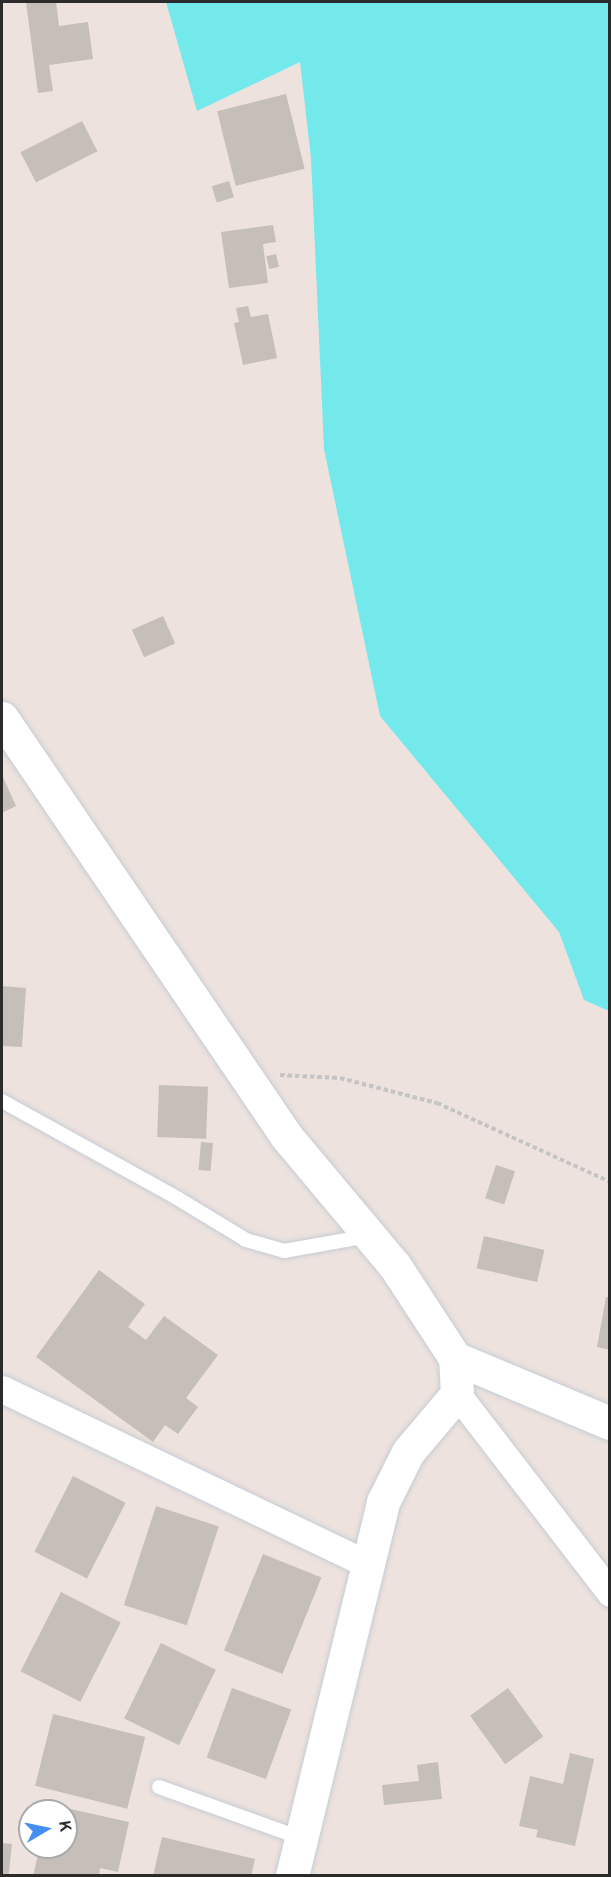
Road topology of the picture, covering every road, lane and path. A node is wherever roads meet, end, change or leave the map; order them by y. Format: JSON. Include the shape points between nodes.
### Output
{"nodes":[{"id":1,"x":2,"y":718,"type":"edge"},
{"id":2,"x":243,"y":1073,"type":"junction"},
{"id":3,"x":2,"y":1101,"type":"edge"},
{"id":4,"x":609,"y":1182,"type":"edge"},
{"id":5,"x":370,"y":1236,"type":"junction"},
{"id":6,"x":455,"y":1358,"type":"junction"},
{"id":7,"x":2,"y":1389,"type":"edge"},
{"id":8,"x":457,"y":1394,"type":"junction"},
{"id":9,"x":609,"y":1423,"type":"edge"},
{"id":10,"x":368,"y":1564,"type":"junction"},
{"id":11,"x":609,"y":1593,"type":"edge"},
{"id":12,"x":159,"y":1787,"type":"dead end"},
{"id":13,"x":301,"y":1838,"type":"junction"},
{"id":14,"x":292,"y":1875,"type":"edge"}],
"edges":[{"from":1,"to":2,"type":"street"},
{"from":2,"to":4,"type":"path","via":[[340,1078],[437,1103]]},
{"from":2,"to":5,"type":"street","via":[[287,1137]]},
{"from":3,"to":5,"type":"lane","via":[[246,1240],[284,1251]]},
{"from":5,"to":6,"type":"street","via":[[395,1266]]},
{"from":6,"to":8,"type":"street"},
{"from":6,"to":9,"type":"street"},
{"from":7,"to":10,"type":"street"},
{"from":8,"to":10,"type":"street","via":[[408,1452],[383,1502]]},
{"from":8,"to":11,"type":"street"},
{"from":10,"to":13,"type":"street"},
{"from":12,"to":13,"type":"lane"},
{"from":13,"to":14,"type":"street"}]}
